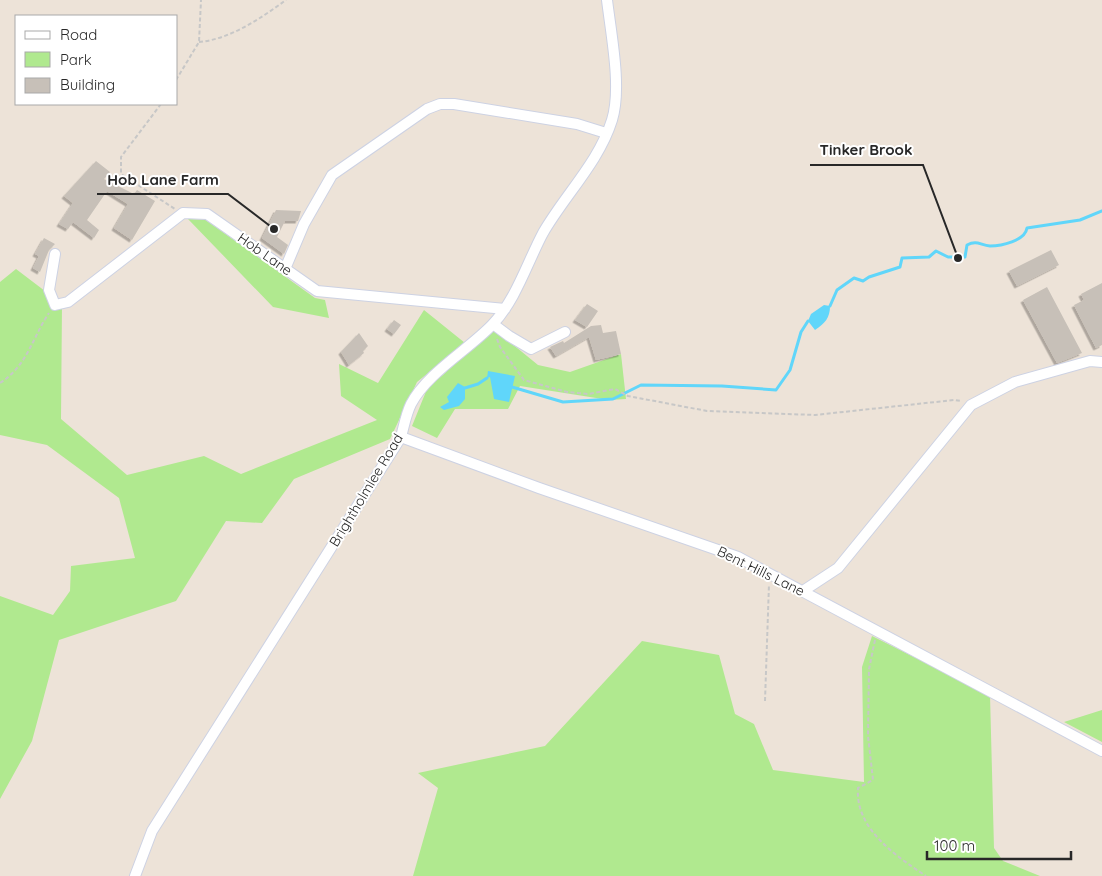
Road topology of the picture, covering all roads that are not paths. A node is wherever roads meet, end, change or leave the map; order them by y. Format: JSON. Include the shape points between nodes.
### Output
{"nodes":[{"id":1,"x":607,"y":0,"type":"edge"},
{"id":2,"x":606,"y":134,"type":"junction"},
{"id":3,"x":54,"y":254,"type":"dead end"},
{"id":4,"x":285,"y":269,"type":"junction"},
{"id":5,"x":506,"y":309,"type":"junction"},
{"id":6,"x":491,"y":326,"type":"junction"},
{"id":7,"x":565,"y":332,"type":"dead end"},
{"id":8,"x":1102,"y":362,"type":"edge"},
{"id":9,"x":401,"y":437,"type":"junction"},
{"id":10,"x":803,"y":591,"type":"junction"},
{"id":11,"x":1102,"y":751,"type":"edge"},
{"id":12,"x":135,"y":876,"type":"edge"}],
"edges":[{"from":1,"to":2,"type":"street","name":"Brightholmlee Road","via":[[615,66],[614,109]]},
{"from":2,"to":4,"type":"street","via":[[578,124],[454,104],[440,104],[428,109],[332,175],[304,224]]},
{"from":2,"to":5,"type":"street","name":"Brightholmlee Road","via":[[544,232]]},
{"from":3,"to":4,"type":"street","name":"Hob Lane","via":[[50,290],[54,305],[68,302],[182,214],[208,214]]},
{"from":4,"to":5,"type":"street","name":"Hob Lane","via":[[317,291]]},
{"from":5,"to":6,"type":"street","name":"Brightholmlee Road"},
{"from":6,"to":7,"type":"street","via":[[531,349]]},
{"from":6,"to":9,"type":"street","name":"Brightholmlee Road","via":[[423,386],[411,405]]},
{"from":8,"to":10,"type":"street","via":[[1090,361],[1015,382],[971,405],[838,568]]},
{"from":9,"to":10,"type":"street","name":"Bent Hills Lane","via":[[738,557]]},
{"from":9,"to":12,"type":"street","name":"Brightholmlee Road","via":[[152,831]]},
{"from":10,"to":11,"type":"street","name":"Bent Hills Lane"}]}
